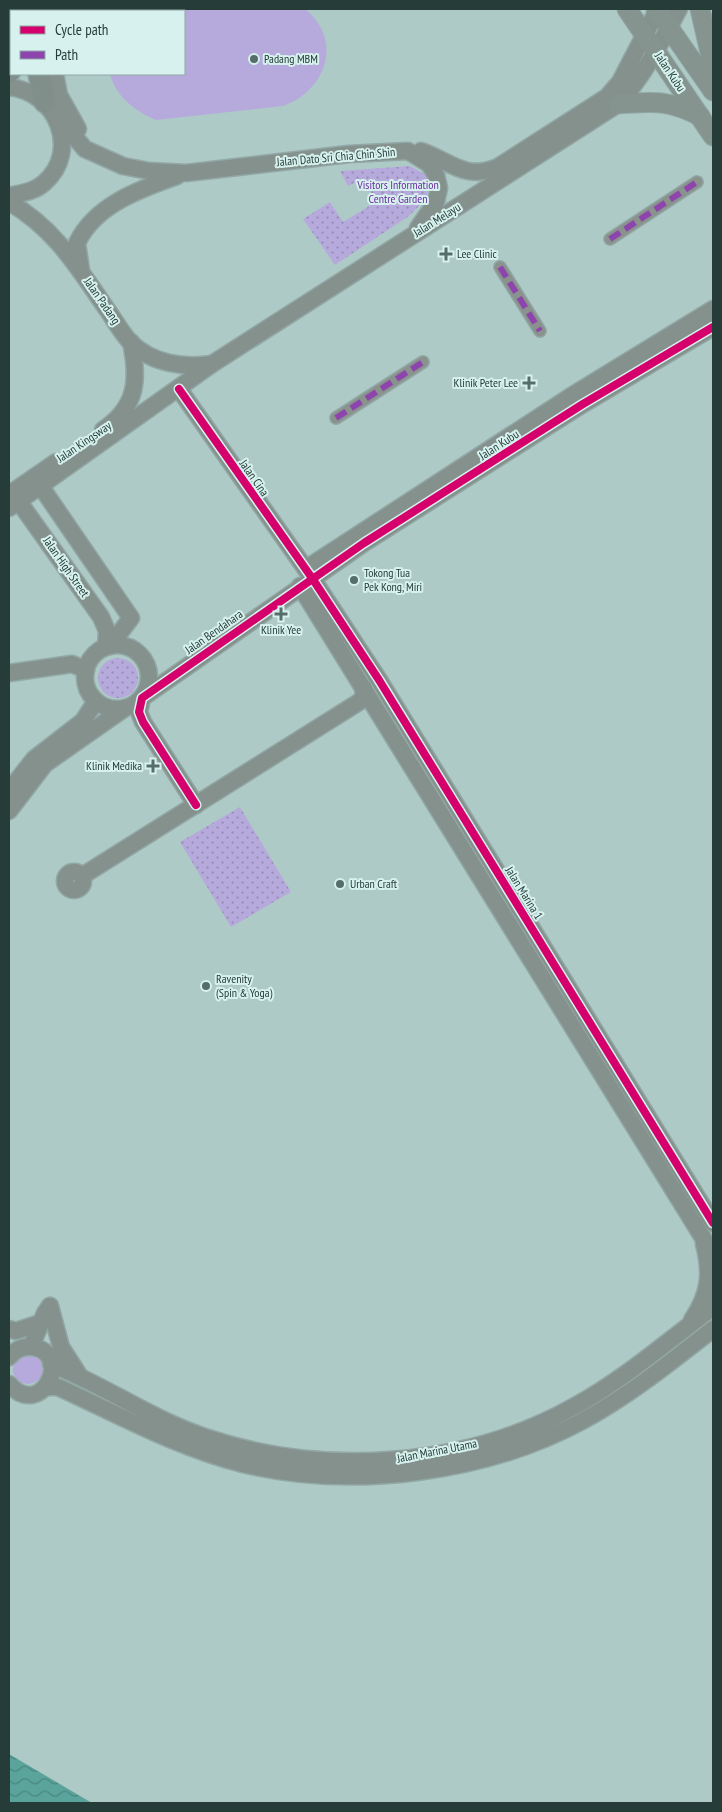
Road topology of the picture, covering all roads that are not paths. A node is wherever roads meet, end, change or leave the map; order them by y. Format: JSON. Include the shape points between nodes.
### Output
{"nodes":[{"id":1,"x":627,"y":9,"type":"edge"},
{"id":2,"x":657,"y":9,"type":"edge"},
{"id":3,"x":679,"y":9,"type":"edge"},
{"id":4,"x":700,"y":9,"type":"edge"},
{"id":5,"x":669,"y":27,"type":"junction"},
{"id":6,"x":644,"y":35,"type":"junction"},
{"id":7,"x":656,"y":52,"type":"junction"},
{"id":8,"x":713,"y":66,"type":"edge"},
{"id":9,"x":39,"y":75,"type":"edge"},
{"id":10,"x":55,"y":75,"type":"edge"},
{"id":11,"x":9,"y":87,"type":"edge"},
{"id":12,"x":713,"y":92,"type":"edge"},
{"id":13,"x":618,"y":104,"type":"junction"},
{"id":14,"x":50,"y":108,"type":"junction"},
{"id":15,"x":701,"y":117,"type":"junction"},
{"id":16,"x":713,"y":136,"type":"edge"},
{"id":17,"x":408,"y":150,"type":"junction"},
{"id":18,"x":112,"y":162,"type":"junction"},
{"id":19,"x":186,"y":173,"type":"junction"},
{"id":20,"x":697,"y":182,"type":"dead end"},
{"id":21,"x":9,"y":196,"type":"edge"},
{"id":22,"x":9,"y":202,"type":"edge"},
{"id":23,"x":411,"y":236,"type":"junction"},
{"id":24,"x":610,"y":239,"type":"dead end"},
{"id":25,"x":500,"y":267,"type":"dead end"},
{"id":26,"x":82,"y":274,"type":"junction"},
{"id":27,"x":713,"y":309,"type":"edge"},
{"id":28,"x":713,"y":326,"type":"edge"},
{"id":29,"x":540,"y":331,"type":"dead end"},
{"id":30,"x":131,"y":342,"type":"junction"},
{"id":31,"x":423,"y":362,"type":"dead end"},
{"id":32,"x":212,"y":364,"type":"junction"},
{"id":33,"x":179,"y":389,"type":"junction"},
{"id":34,"x":336,"y":418,"type":"dead end"},
{"id":35,"x":38,"y":481,"type":"junction"},
{"id":36,"x":12,"y":499,"type":"edge"},
{"id":37,"x":306,"y":577,"type":"junction"},
{"id":38,"x":108,"y":647,"type":"junction"},
{"id":39,"x":9,"y":673,"type":"edge"},
{"id":40,"x":85,"y":674,"type":"junction"},
{"id":41,"x":9,"y":681,"type":"edge"},
{"id":42,"x":364,"y":688,"type":"junction"},
{"id":43,"x":142,"y":698,"type":"junction"},
{"id":44,"x":96,"y":701,"type":"junction"},
{"id":45,"x":125,"y":708,"type":"junction"},
{"id":46,"x":9,"y":791,"type":"edge"},
{"id":47,"x":196,"y":805,"type":"junction"},
{"id":48,"x":9,"y":811,"type":"edge"},
{"id":49,"x":82,"y":876,"type":"dead end"},
{"id":50,"x":707,"y":1228,"type":"edge"},
{"id":51,"x":713,"y":1254,"type":"edge"},
{"id":52,"x":713,"y":1307,"type":"edge"},
{"id":53,"x":46,"y":1320,"type":"junction"},
{"id":54,"x":688,"y":1326,"type":"junction"},
{"id":55,"x":9,"y":1329,"type":"edge"},
{"id":56,"x":713,"y":1329,"type":"edge"},
{"id":57,"x":31,"y":1347,"type":"junction"},
{"id":58,"x":10,"y":1352,"type":"edge"},
{"id":59,"x":49,"y":1359,"type":"junction"},
{"id":60,"x":79,"y":1375,"type":"junction"},
{"id":61,"x":9,"y":1384,"type":"edge"},
{"id":62,"x":46,"y":1387,"type":"junction"}],
"edges":[{"from":1,"to":6,"type":"main road","name":"Jalan Kubu"},
{"from":2,"to":5,"type":"main road","name":"Jalan Kubu"},
{"from":2,"to":6,"type":"street"},
{"from":3,"to":5,"type":"street","name":"Jalan Melayu"},
{"from":4,"to":8,"type":"main road"},
{"from":5,"to":7,"type":"street","name":"Jalan Melayu"},
{"from":5,"to":12,"type":"main road","name":"Jalan Kubu"},
{"from":6,"to":7,"type":"main road","name":"Jalan Kubu"},
{"from":6,"to":17,"type":"street","via":[[620,82],[608,97],[498,167],[473,173],[452,167],[426,153]]},
{"from":7,"to":13,"type":"street","name":"Jalan Melayu"},
{"from":7,"to":15,"type":"main road","name":"Jalan Kubu"},
{"from":9,"to":14,"type":"highway"},
{"from":10,"to":18,"type":"street","via":[[59,95],[73,122],[83,136]]},
{"from":11,"to":14,"type":"street","via":[[37,95]]},
{"from":13,"to":15,"type":"main road","via":[[677,104]]},
{"from":13,"to":23,"type":"street","name":"Jalan Melayu"},
{"from":14,"to":18,"type":"street","name":"Jalan Dato Sri Chia Chin Shin","via":[[85,149]]},
{"from":14,"to":21,"type":"street","via":[[61,134],[60,157],[54,172],[44,184],[32,191]]},
{"from":15,"to":16,"type":"main road","name":"Jalan Kubu"},
{"from":17,"to":19,"type":"street","name":"Jalan Dato Sri Chia Chin Shin"},
{"from":17,"to":23,"type":"street","name":"Jalan Dato Sri Chia Chin Shin","via":[[429,164],[439,188],[436,202]]},
{"from":18,"to":19,"type":"street","name":"Jalan Dato Sri Chia Chin Shin","via":[[149,171]]},
{"from":19,"to":26,"type":"street","name":"Jalan Dato Sri Chia Chin Shin","via":[[121,200],[89,225],[78,243]]},
{"from":20,"to":24,"type":"street"},
{"from":22,"to":26,"type":"street","name":"Jalan Padang","via":[[48,230]]},
{"from":23,"to":32,"type":"street","name":"Jalan Melayu"},
{"from":25,"to":29,"type":"street"},
{"from":26,"to":30,"type":"street","name":"Jalan Padang"},
{"from":27,"to":37,"type":"street","name":"Jalan Kubu","via":[[568,398]]},
{"from":28,"to":37,"type":"street","name":"Jalan Kubu"},
{"from":30,"to":32,"type":"street","name":"Jalan Padang","via":[[150,355],[178,366]]},
{"from":30,"to":35,"type":"street","name":"Jalan Kingsway","via":[[135,381],[124,412]]},
{"from":31,"to":34,"type":"street"},
{"from":32,"to":33,"type":"street","name":"Jalan Melayu"},
{"from":33,"to":35,"type":"street","name":"Jalan Kingsway"},
{"from":33,"to":37,"type":"street","name":"Jalan Cina"},
{"from":35,"to":36,"type":"street","name":"Jalan Kingsway"},
{"from":35,"to":38,"type":"street","name":"Jalan High Street","via":[[131,618]]},
{"from":36,"to":38,"type":"street","name":"Jalan High Street","via":[[101,617],[107,631]]},
{"from":37,"to":42,"type":"street","name":"Jalan Marina 1"},
{"from":37,"to":43,"type":"street","name":"Jalan Bendahara"},
{"from":37,"to":50,"type":"street","name":"Jalan Marina 1","via":[[379,680]]},
{"from":38,"to":40,"type":"street","via":[[93,656]]},
{"from":38,"to":43,"type":"street","via":[[130,648],[142,658],[149,673]]},
{"from":39,"to":40,"type":"street","via":[[72,664]]},
{"from":40,"to":41,"type":"street"},
{"from":40,"to":44,"type":"street","via":[[87,687]]},
{"from":42,"to":47,"type":"street","via":[[359,702]]},
{"from":42,"to":50,"type":"street","name":"Jalan Marina 1","via":[[616,1099]]},
{"from":43,"to":45,"type":"street"},
{"from":43,"to":47,"type":"street","via":[[139,712],[143,722]]},
{"from":44,"to":45,"type":"street","via":[[105,707]]},
{"from":44,"to":46,"type":"street","via":[[84,721],[34,759]]},
{"from":45,"to":48,"type":"street","via":[[45,764]]},
{"from":47,"to":49,"type":"street"},
{"from":50,"to":51,"type":"street","name":"Jalan Marina 1"},
{"from":50,"to":54,"type":"street","via":[[709,1281],[700,1307]]},
{"from":52,"to":54,"type":"street","name":"Jalan Marina Utama"},
{"from":53,"to":55,"type":"street","via":[[16,1331]]},
{"from":53,"to":57,"type":"street"},
{"from":53,"to":59,"type":"street"},
{"from":53,"to":60,"type":"street"},
{"from":54,"to":60,"type":"street","name":"Jalan Marina Utama","via":[[597,1392],[541,1422],[462,1448],[371,1462],[302,1459],[204,1437]]},
{"from":56,"to":62,"type":"street","name":"Jalan Marina Utama","via":[[626,1394],[583,1421],[510,1450],[414,1473],[340,1477],[243,1464],[168,1439],[58,1387]]},
{"from":57,"to":58,"type":"street"},
{"from":57,"to":59,"type":"street","name":"Jalan Marina Utama"},
{"from":59,"to":60,"type":"street","name":"Jalan Marina Utama"},
{"from":59,"to":62,"type":"street","via":[[51,1380]]},
{"from":61,"to":62,"type":"street","via":[[26,1395]]}]}
